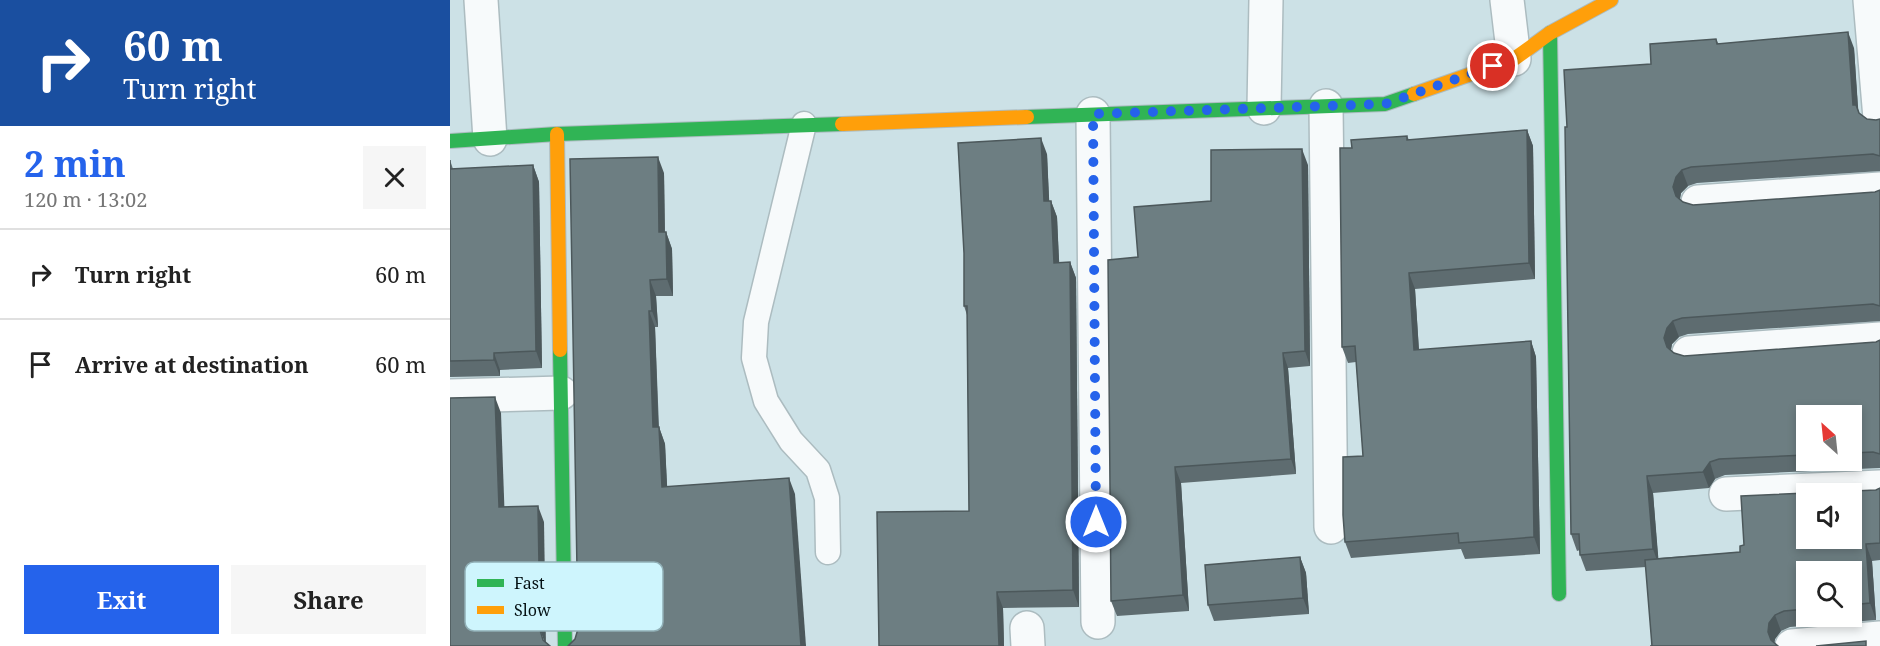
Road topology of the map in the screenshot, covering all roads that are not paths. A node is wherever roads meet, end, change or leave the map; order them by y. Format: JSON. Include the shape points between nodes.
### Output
{"nodes":[{"id":1,"x":482,"y":0,"type":"edge"},
{"id":2,"x":1266,"y":0,"type":"edge"},
{"id":3,"x":1507,"y":0,"type":"edge"},
{"id":4,"x":1611,"y":0,"type":"edge"},
{"id":5,"x":1870,"y":0,"type":"edge"},
{"id":6,"x":1550,"y":33,"type":"junction"},
{"id":7,"x":1514,"y":59,"type":"junction"},
{"id":8,"x":1326,"y":106,"type":"junction"},
{"id":9,"x":1264,"y":108,"type":"junction"},
{"id":10,"x":1093,"y":114,"type":"junction"},
{"id":11,"x":1880,"y":118,"type":"edge"},
{"id":12,"x":804,"y":124,"type":"junction"},
{"id":13,"x":558,"y":134,"type":"junction"},
{"id":14,"x":490,"y":139,"type":"junction"},
{"id":15,"x":450,"y":141,"type":"edge"},
{"id":16,"x":1880,"y":189,"type":"edge"},
{"id":17,"x":1698,"y":202,"type":"edge"},
{"id":18,"x":1880,"y":339,"type":"edge"},
{"id":19,"x":1689,"y":353,"type":"edge"},
{"id":20,"x":561,"y":393,"type":"junction"},
{"id":21,"x":450,"y":396,"type":"edge"},
{"id":22,"x":1880,"y":487,"type":"edge"},
{"id":23,"x":1726,"y":494,"type":"dead end"},
{"id":24,"x":1331,"y":527,"type":"dead end"},
{"id":25,"x":828,"y":552,"type":"dead end"},
{"id":26,"x":564,"y":562,"type":"edge"},
{"id":27,"x":1559,"y":594,"type":"dead end"},
{"id":28,"x":1098,"y":622,"type":"dead end"},
{"id":29,"x":566,"y":631,"type":"edge"},
{"id":30,"x":1880,"y":638,"type":"edge"},
{"id":31,"x":566,"y":646,"type":"edge"},
{"id":32,"x":1792,"y":646,"type":"edge"}],
"edges":[{"from":1,"to":14,"type":"street"},
{"from":2,"to":9,"type":"street"},
{"from":3,"to":7,"type":"street"},
{"from":4,"to":6,"type":"street"},
{"from":5,"to":11,"type":"street"},
{"from":6,"to":7,"type":"street"},
{"from":6,"to":27,"type":"street"},
{"from":7,"to":8,"type":"street","via":[[1385,104]]},
{"from":8,"to":9,"type":"street"},
{"from":8,"to":24,"type":"street"},
{"from":9,"to":10,"type":"street"},
{"from":10,"to":12,"type":"street"},
{"from":10,"to":28,"type":"street"},
{"from":12,"to":13,"type":"street"},
{"from":12,"to":25,"type":"lane","via":[[756,322],[754,358],[766,401],[791,441],[818,470],[827,498]]},
{"from":13,"to":14,"type":"street"},
{"from":13,"to":20,"type":"street"},
{"from":14,"to":15,"type":"street"},
{"from":16,"to":17,"type":"street"},
{"from":18,"to":19,"type":"street"},
{"from":20,"to":21,"type":"street"},
{"from":20,"to":26,"type":"street"},
{"from":22,"to":23,"type":"street"},
{"from":29,"to":31,"type":"street"},
{"from":30,"to":32,"type":"street"}]}
